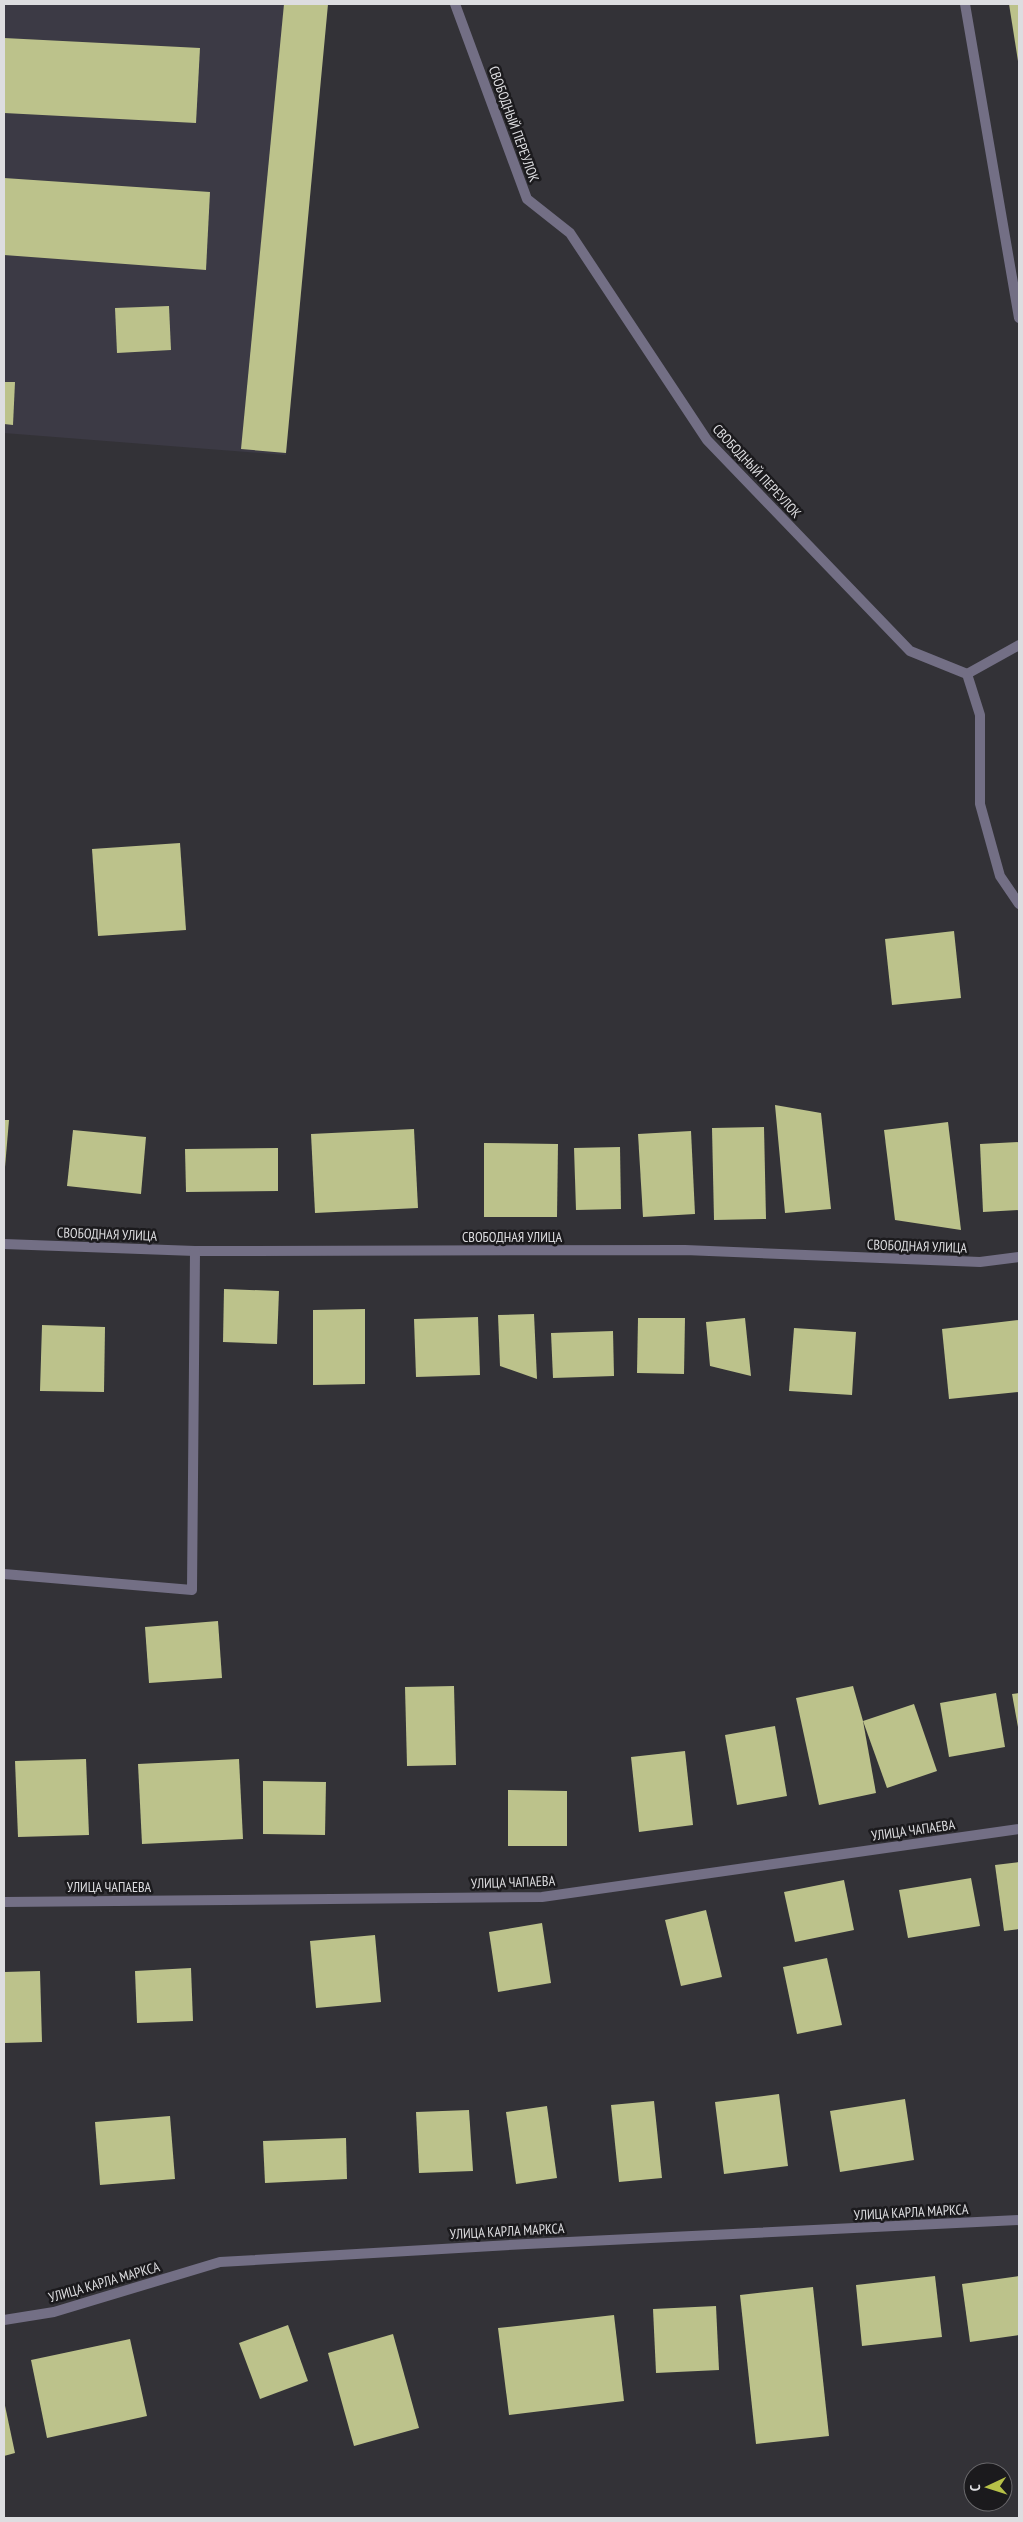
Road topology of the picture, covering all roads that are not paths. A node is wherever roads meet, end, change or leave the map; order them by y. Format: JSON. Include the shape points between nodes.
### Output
{"nodes":[{"id":1,"x":455,"y":4,"type":"edge"},
{"id":2,"x":965,"y":4,"type":"edge"},
{"id":3,"x":1019,"y":318,"type":"edge"},
{"id":4,"x":1019,"y":645,"type":"edge"},
{"id":5,"x":967,"y":674,"type":"junction"},
{"id":6,"x":1019,"y":904,"type":"edge"},
{"id":7,"x":4,"y":1244,"type":"edge"},
{"id":8,"x":194,"y":1251,"type":"junction"},
{"id":9,"x":1019,"y":1257,"type":"edge"},
{"id":10,"x":4,"y":1574,"type":"edge"},
{"id":11,"x":1019,"y":1829,"type":"edge"},
{"id":12,"x":4,"y":1902,"type":"edge"},
{"id":13,"x":1019,"y":2220,"type":"edge"},
{"id":14,"x":4,"y":2320,"type":"edge"}],
"edges":[{"from":1,"to":5,"type":"street","name":"СВОБОДНЫЙ ПЕРЕУЛОК","via":[[527,200],[570,233],[708,440],[910,651]]},
{"from":2,"to":3,"type":"street"},
{"from":4,"to":5,"type":"street"},
{"from":5,"to":6,"type":"street","via":[[980,715],[980,804],[1000,876]]},
{"from":7,"to":8,"type":"street","name":"СВОБОДНАЯ УЛИЦА"},
{"from":8,"to":9,"type":"street","name":"СВОБОДНАЯ УЛИЦА","via":[[685,1250],[980,1262]]},
{"from":8,"to":10,"type":"street","via":[[192,1590]]},
{"from":11,"to":12,"type":"street","name":"УЛИЦА ЧАПАЕВА","via":[[542,1897]]},
{"from":13,"to":14,"type":"street","name":"УЛИЦА КАРЛА МАРКСА","via":[[220,2262],[54,2312]]}]}
